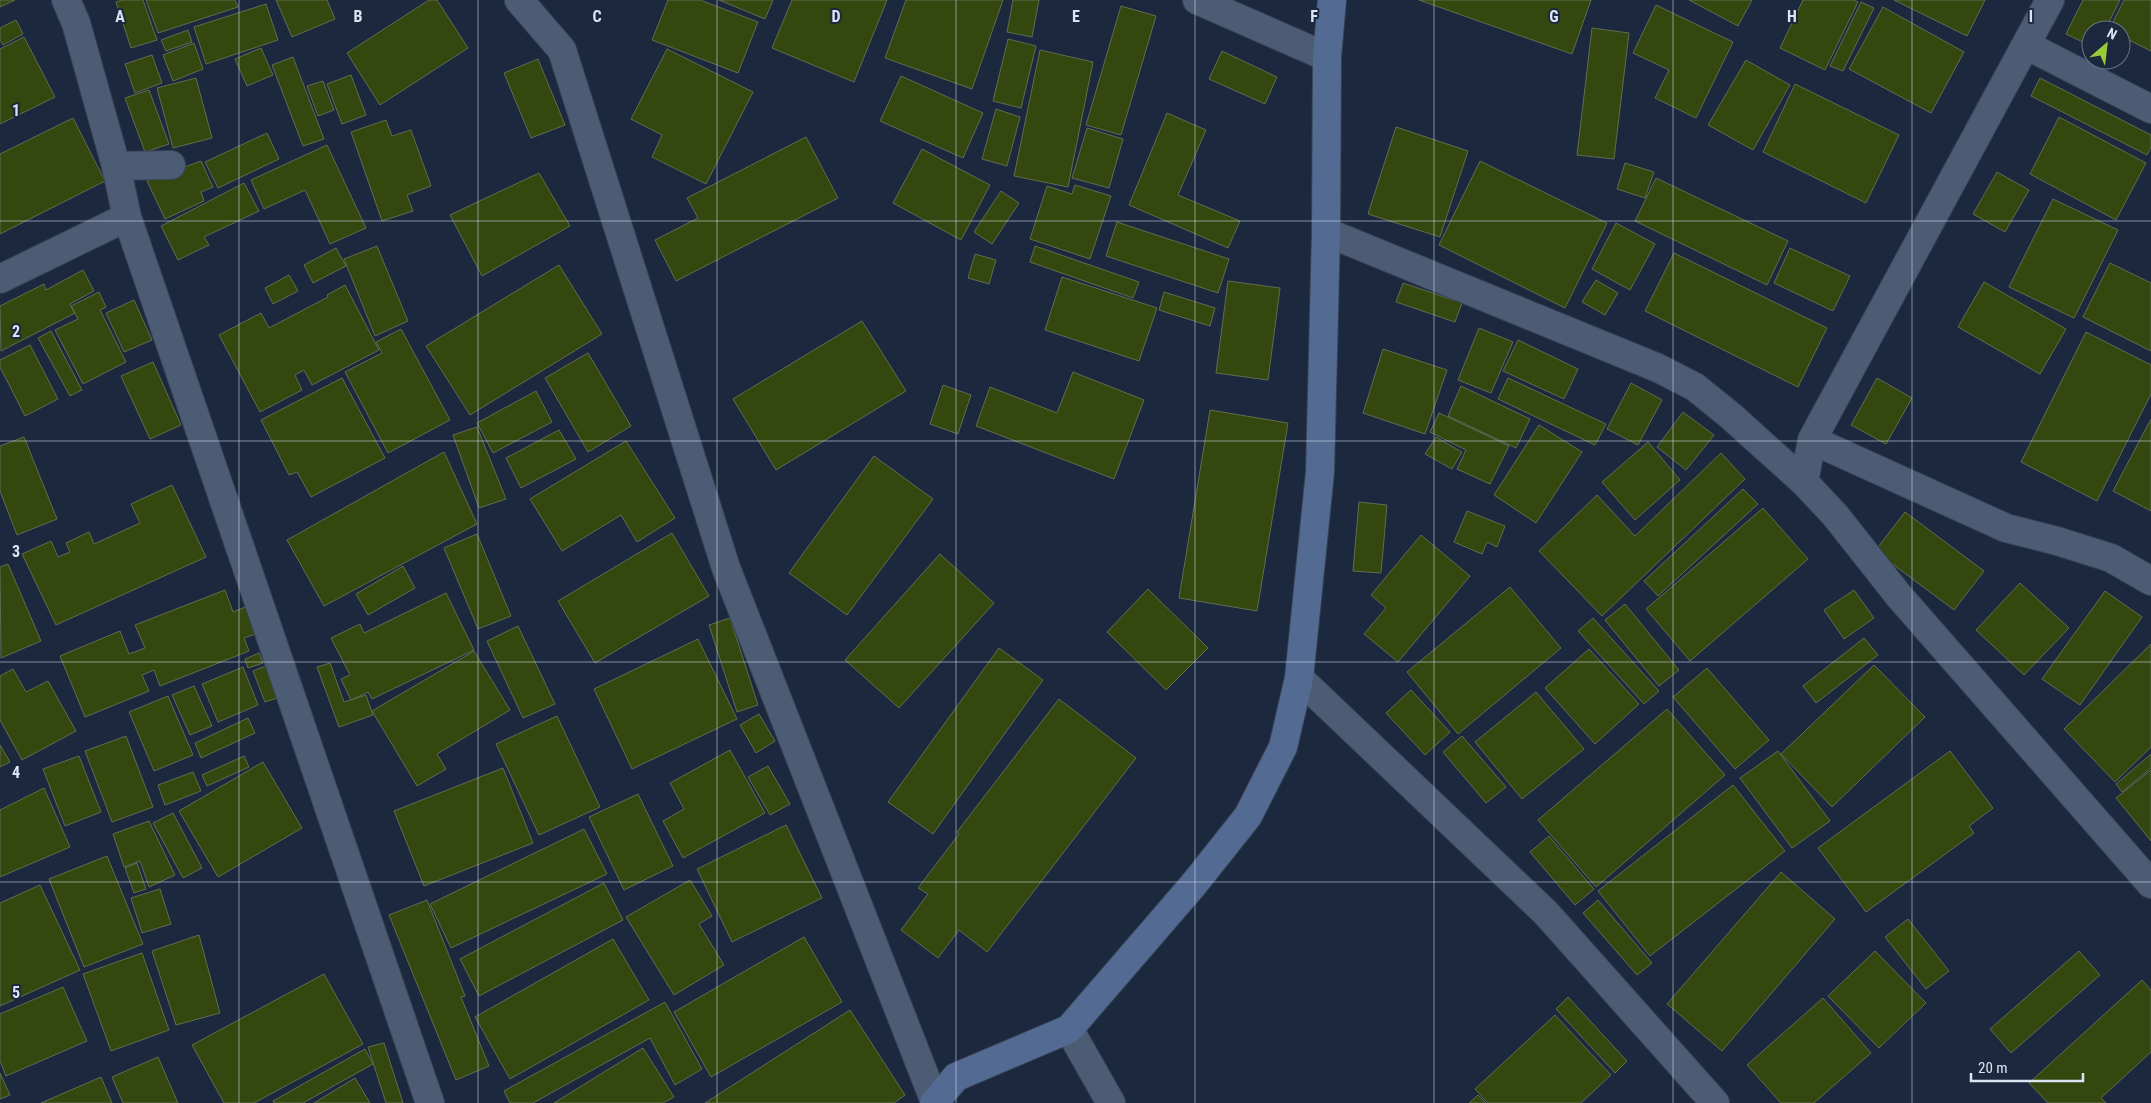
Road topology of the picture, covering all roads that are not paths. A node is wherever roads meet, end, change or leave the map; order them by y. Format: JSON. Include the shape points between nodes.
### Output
{"nodes":[{"id":1,"x":66,"y":0,"type":"edge"},
{"id":2,"x":520,"y":0,"type":"edge"},
{"id":3,"x":1197,"y":0,"type":"edge"},
{"id":4,"x":1332,"y":0,"type":"edge"},
{"id":5,"x":2050,"y":0,"type":"edge"},
{"id":6,"x":2026,"y":44,"type":"junction"},
{"id":7,"x":1327,"y":57,"type":"junction"},
{"id":8,"x":2151,"y":109,"type":"edge"},
{"id":9,"x":171,"y":165,"type":"dead end"},
{"id":10,"x":116,"y":166,"type":"junction"},
{"id":11,"x":127,"y":216,"type":"junction"},
{"id":12,"x":1326,"y":232,"type":"junction"},
{"id":13,"x":0,"y":279,"type":"edge"},
{"id":14,"x":1812,"y":440,"type":"junction"},
{"id":15,"x":1804,"y":482,"type":"junction"},
{"id":16,"x":2151,"y":581,"type":"edge"},
{"id":17,"x":1299,"y":678,"type":"junction"},
{"id":18,"x":2151,"y":884,"type":"edge"},
{"id":19,"x":1069,"y":1029,"type":"junction"},
{"id":20,"x":935,"y":1102,"type":"edge"},
{"id":21,"x":430,"y":1103,"type":"edge"},
{"id":22,"x":1111,"y":1103,"type":"edge"},
{"id":23,"x":1715,"y":1103,"type":"edge"}],
"edges":[{"from":1,"to":10,"type":"street","via":[[76,23]]},
{"from":2,"to":20,"type":"street","via":[[562,50],[726,568]]},
{"from":3,"to":7,"type":"street"},
{"from":4,"to":7,"type":"street"},
{"from":5,"to":6,"type":"street"},
{"from":6,"to":8,"type":"street"},
{"from":6,"to":14,"type":"street"},
{"from":7,"to":12,"type":"street"},
{"from":9,"to":10,"type":"street"},
{"from":10,"to":11,"type":"street"},
{"from":11,"to":13,"type":"street"},
{"from":11,"to":21,"type":"street"},
{"from":12,"to":15,"type":"street","via":[[1658,368],[1695,387]]},
{"from":12,"to":17,"type":"street","via":[[1320,472]]},
{"from":14,"to":15,"type":"street"},
{"from":14,"to":16,"type":"street","via":[[2006,528],[2112,558]]},
{"from":15,"to":18,"type":"street","via":[[1836,516],[1899,596]]},
{"from":17,"to":19,"type":"street","via":[[1283,748],[1248,816]]},
{"from":17,"to":23,"type":"street","via":[[1546,913]]},
{"from":19,"to":20,"type":"street","via":[[956,1077]]},
{"from":19,"to":22,"type":"street"}]}
